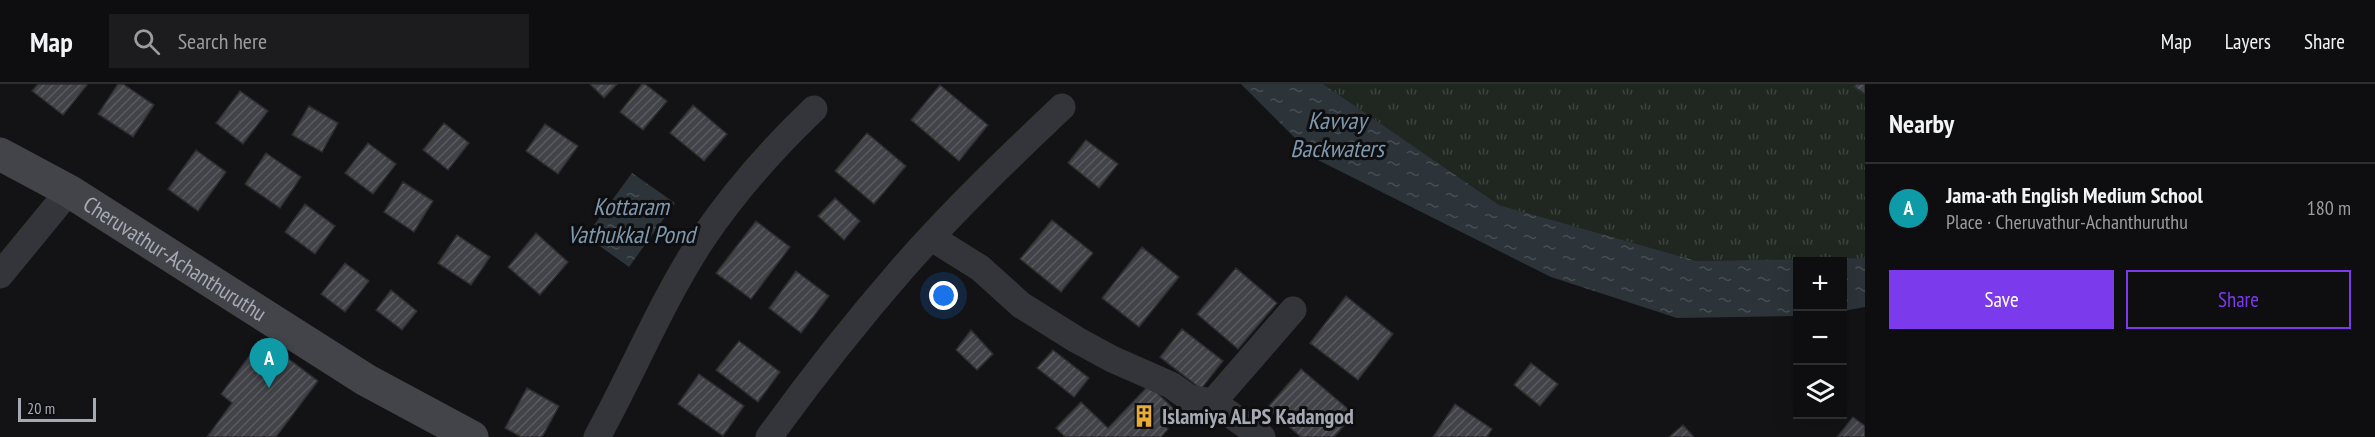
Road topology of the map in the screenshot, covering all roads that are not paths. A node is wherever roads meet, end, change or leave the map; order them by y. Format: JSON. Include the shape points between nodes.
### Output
{"nodes":[{"id":1,"x":1062,"y":107,"type":"dead end"},
{"id":2,"x":814,"y":109,"type":"dead end"},
{"id":3,"x":0,"y":154,"type":"edge"},
{"id":4,"x":69,"y":191,"type":"junction"},
{"id":5,"x":932,"y":238,"type":"junction"},
{"id":6,"x":0,"y":275,"type":"edge"},
{"id":7,"x":1293,"y":310,"type":"dead end"},
{"id":8,"x":1213,"y":402,"type":"junction"},
{"id":9,"x":472,"y":437,"type":"edge"},
{"id":10,"x":597,"y":437,"type":"edge"},
{"id":11,"x":769,"y":437,"type":"edge"},
{"id":12,"x":1262,"y":437,"type":"edge"}],
"edges":[{"from":1,"to":5,"type":"street"},
{"from":2,"to":10,"type":"street","via":[[777,144],[703,238]]},
{"from":3,"to":4,"type":"main road","name":"Cheruvathur-Achanthuruthu"},
{"from":4,"to":6,"type":"street"},
{"from":4,"to":9,"type":"main road","name":"Cheruvathur-Achanthuruthu","via":[[366,380]]},
{"from":5,"to":8,"type":"street","via":[[980,268],[1021,305],[1077,340],[1171,385],[1189,398]]},
{"from":5,"to":11,"type":"street","via":[[848,333]]},
{"from":7,"to":8,"type":"street"},
{"from":8,"to":12,"type":"street"}]}
